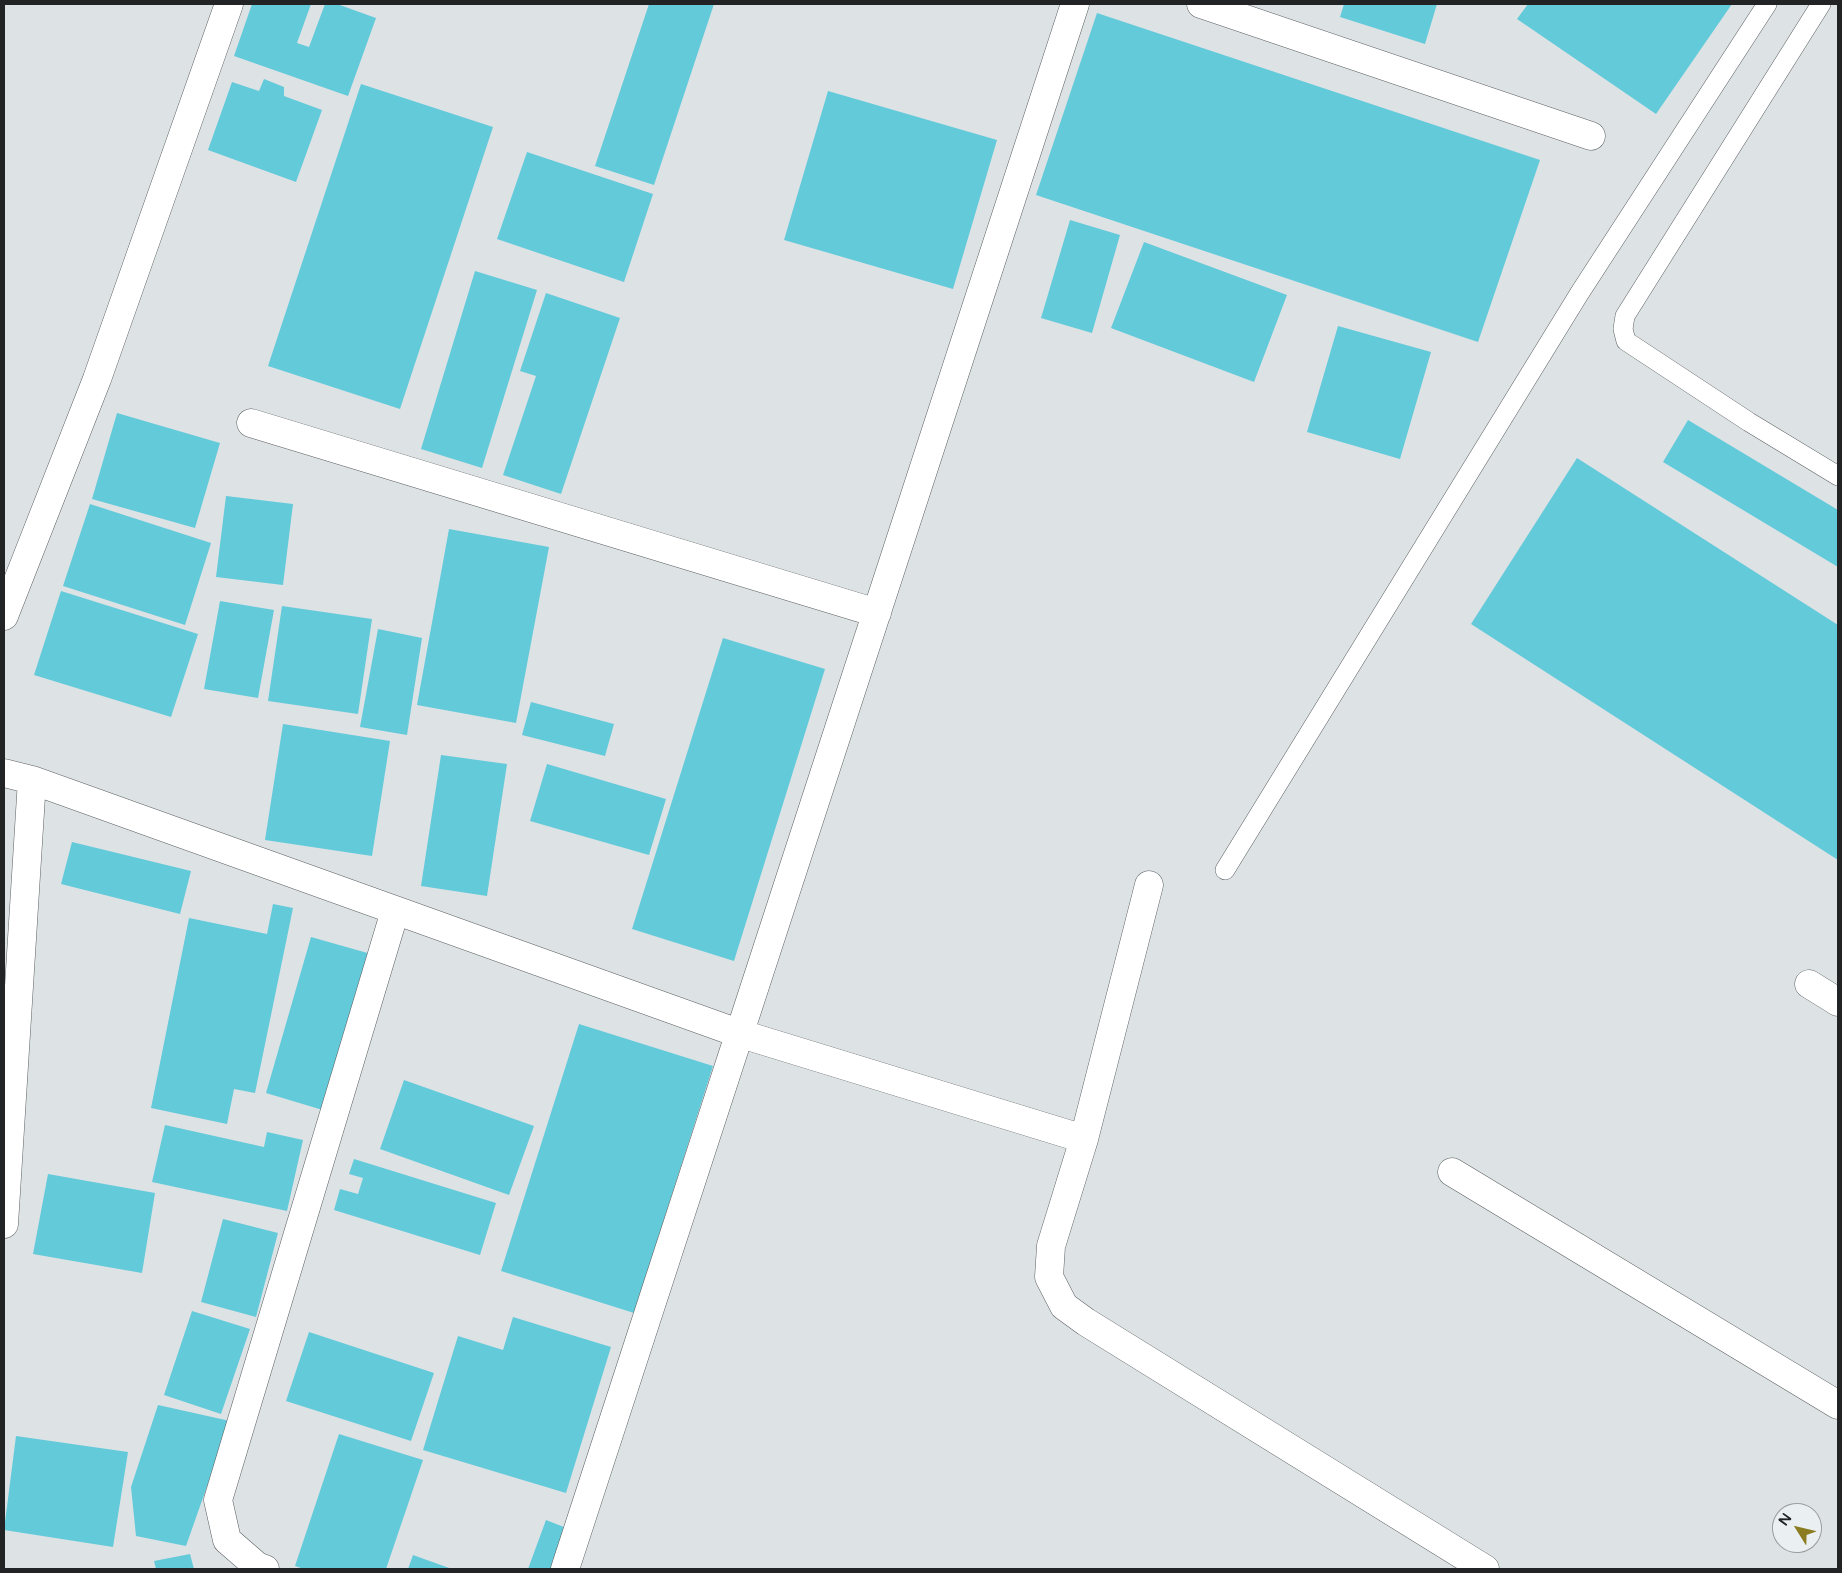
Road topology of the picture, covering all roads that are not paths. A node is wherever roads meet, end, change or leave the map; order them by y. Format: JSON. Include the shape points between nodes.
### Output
{"nodes":[{"id":1,"x":229,"y":4,"type":"edge"},
{"id":2,"x":1075,"y":4,"type":"edge"},
{"id":3,"x":1201,"y":4,"type":"edge"},
{"id":4,"x":1767,"y":4,"type":"edge"},
{"id":5,"x":1821,"y":4,"type":"edge"},
{"id":6,"x":1591,"y":136,"type":"dead end"},
{"id":7,"x":251,"y":423,"type":"dead end"},
{"id":8,"x":1838,"y":476,"type":"edge"},
{"id":9,"x":877,"y":613,"type":"junction"},
{"id":10,"x":4,"y":616,"type":"edge"},
{"id":11,"x":4,"y":773,"type":"edge"},
{"id":12,"x":32,"y":780,"type":"junction"},
{"id":13,"x":1225,"y":870,"type":"dead end"},
{"id":14,"x":1149,"y":885,"type":"dead end"},
{"id":15,"x":395,"y":911,"type":"junction"},
{"id":16,"x":1809,"y":984,"type":"dead end"},
{"id":17,"x":1838,"y":1002,"type":"edge"},
{"id":18,"x":738,"y":1033,"type":"junction"},
{"id":19,"x":1084,"y":1139,"type":"junction"},
{"id":20,"x":1452,"y":1172,"type":"dead end"},
{"id":21,"x":4,"y":1224,"type":"edge"},
{"id":22,"x":1838,"y":1405,"type":"edge"},
{"id":23,"x":265,"y":1569,"type":"edge"},
{"id":24,"x":565,"y":1569,"type":"edge"},
{"id":25,"x":1485,"y":1569,"type":"edge"}],
"edges":[{"from":1,"to":10,"type":"street","via":[[97,379]]},
{"from":2,"to":9,"type":"street"},
{"from":3,"to":6,"type":"street"},
{"from":4,"to":13,"type":"lane","via":[[1574,302]]},
{"from":5,"to":8,"type":"lane","via":[[1625,316],[1623,329],[1626,341]]},
{"from":7,"to":9,"type":"street"},
{"from":9,"to":18,"type":"street"},
{"from":11,"to":12,"type":"street"},
{"from":12,"to":15,"type":"street"},
{"from":12,"to":21,"type":"street"},
{"from":14,"to":19,"type":"street"},
{"from":15,"to":18,"type":"street"},
{"from":15,"to":23,"type":"street","via":[[218,1500],[227,1540]]},
{"from":16,"to":17,"type":"street"},
{"from":18,"to":19,"type":"street"},
{"from":18,"to":24,"type":"street"},
{"from":19,"to":25,"type":"street","via":[[1051,1246],[1049,1277],[1064,1306]]},
{"from":20,"to":22,"type":"street"}]}
